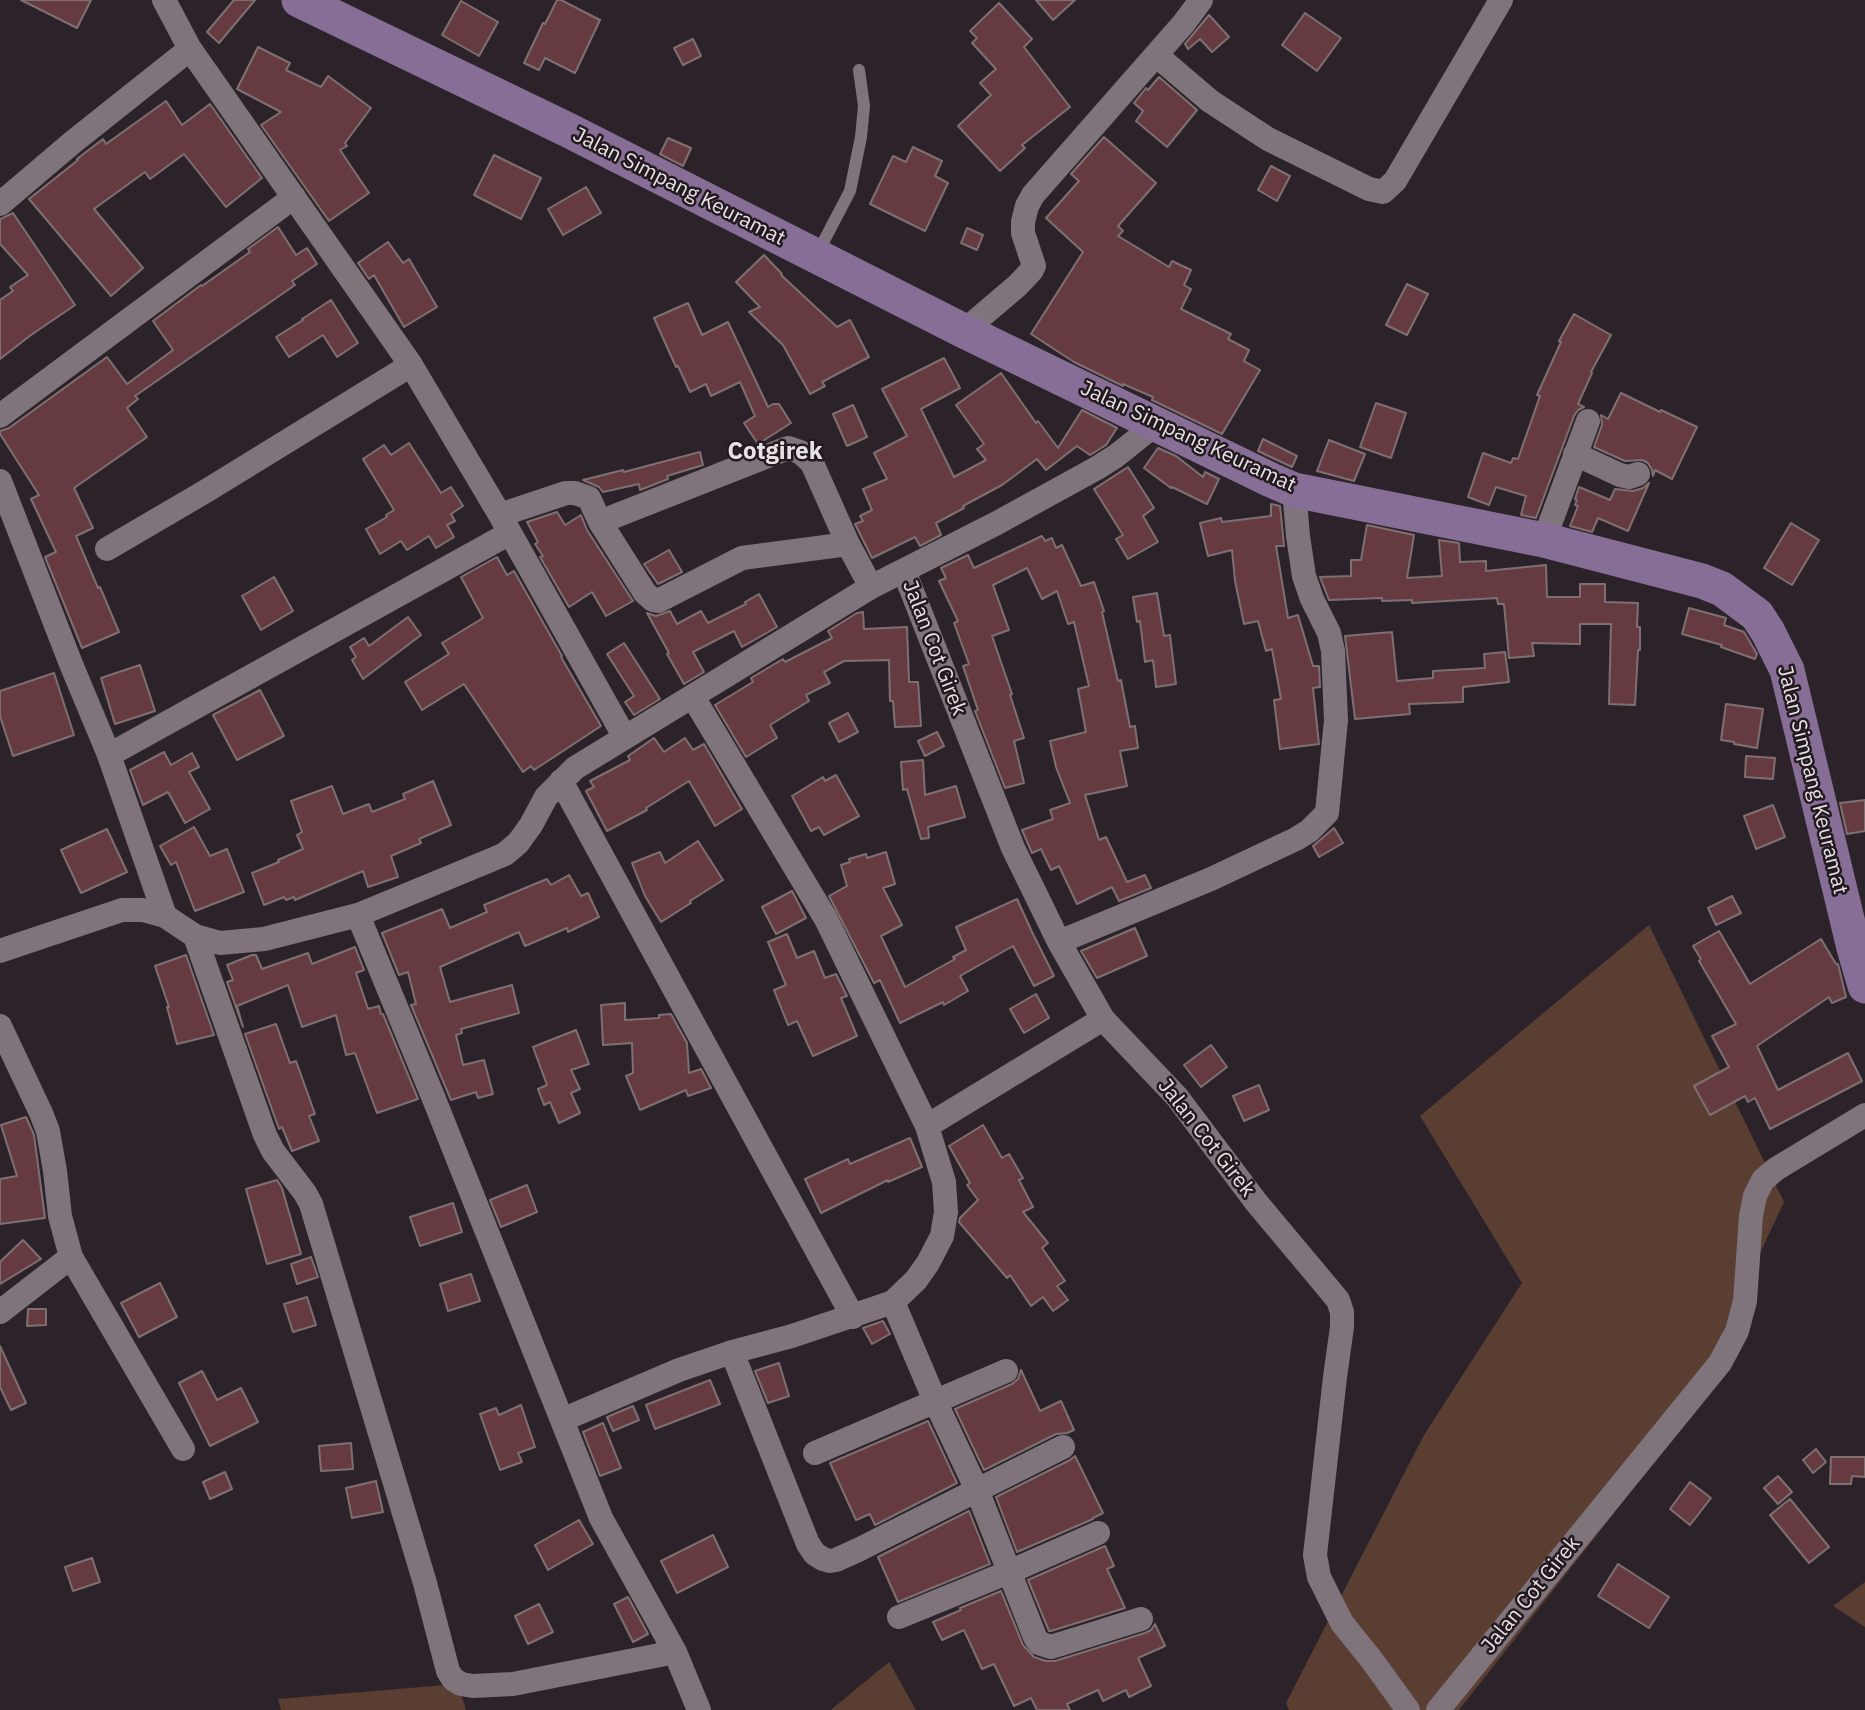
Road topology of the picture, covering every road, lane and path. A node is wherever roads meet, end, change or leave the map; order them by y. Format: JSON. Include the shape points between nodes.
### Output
{"nodes":[{"id":1,"x":164,"y":0,"type":"edge"},
{"id":2,"x":299,"y":0,"type":"edge"},
{"id":3,"x":1201,"y":0,"type":"edge"},
{"id":4,"x":1501,"y":0,"type":"edge"},
{"id":5,"x":190,"y":49,"type":"junction"},
{"id":6,"x":1156,"y":55,"type":"junction"},
{"id":7,"x":859,"y":70,"type":"dead end"},
{"id":8,"x":294,"y":197,"type":"junction"},
{"id":9,"x":0,"y":204,"type":"edge"},
{"id":10,"x":816,"y":256,"type":"junction"},
{"id":11,"x":964,"y":331,"type":"junction"},
{"id":12,"x":411,"y":365,"type":"junction"},
{"id":13,"x":0,"y":416,"type":"edge"},
{"id":14,"x":1588,"y":421,"type":"dead end"},
{"id":15,"x":1156,"y":424,"type":"junction"},
{"id":16,"x":1575,"y":454,"type":"junction"},
{"id":17,"x":1638,"y":474,"type":"dead end"},
{"id":18,"x":0,"y":481,"type":"edge"},
{"id":19,"x":1294,"y":489,"type":"junction"},
{"id":20,"x":600,"y":522,"type":"junction"},
{"id":21,"x":505,"y":524,"type":"junction"},
{"id":22,"x":1544,"y":540,"type":"junction"},
{"id":23,"x":848,"y":544,"type":"junction"},
{"id":24,"x":107,"y":548,"type":"dead end"},
{"id":25,"x":904,"y":571,"type":"junction"},
{"id":26,"x":871,"y":587,"type":"junction"},
{"id":27,"x":693,"y":697,"type":"junction"},
{"id":28,"x":624,"y":736,"type":"junction"},
{"id":29,"x":109,"y":755,"type":"junction"},
{"id":30,"x":561,"y":780,"type":"junction"},
{"id":31,"x":358,"y":915,"type":"junction"},
{"id":32,"x":165,"y":916,"type":"junction"},
{"id":33,"x":195,"y":936,"type":"junction"},
{"id":34,"x":1059,"y":942,"type":"junction"},
{"id":35,"x":0,"y":951,"type":"edge"},
{"id":36,"x":1865,"y":986,"type":"edge"},
{"id":37,"x":1103,"y":1019,"type":"junction"},
{"id":38,"x":0,"y":1026,"type":"edge"},
{"id":39,"x":1865,"y":1115,"type":"edge"},
{"id":40,"x":927,"y":1126,"type":"junction"},
{"id":41,"x":72,"y":1257,"type":"junction"},
{"id":42,"x":893,"y":1302,"type":"junction"},
{"id":43,"x":0,"y":1312,"type":"edge"},
{"id":44,"x":853,"y":1317,"type":"junction"},
{"id":45,"x":732,"y":1352,"type":"junction"},
{"id":46,"x":1006,"y":1371,"type":"dead end"},
{"id":47,"x":935,"y":1401,"type":"junction"},
{"id":48,"x":562,"y":1420,"type":"junction"},
{"id":49,"x":1063,"y":1447,"type":"dead end"},
{"id":50,"x":183,"y":1449,"type":"dead end"},
{"id":51,"x":815,"y":1452,"type":"dead end"},
{"id":52,"x":977,"y":1490,"type":"junction"},
{"id":53,"x":1098,"y":1533,"type":"dead end"},
{"id":54,"x":1009,"y":1572,"type":"junction"},
{"id":55,"x":899,"y":1617,"type":"dead end"},
{"id":56,"x":1141,"y":1619,"type":"dead end"},
{"id":57,"x":675,"y":1652,"type":"junction"},
{"id":58,"x":699,"y":1710,"type":"edge"},
{"id":59,"x":1408,"y":1710,"type":"edge"},
{"id":60,"x":1438,"y":1710,"type":"edge"}],
"edges":[{"from":1,"to":5,"type":"street"},
{"from":2,"to":10,"type":"main road","name":"Jalan Simpang Keuramat"},
{"from":3,"to":6,"type":"street"},
{"from":4,"to":6,"type":"street","via":[[1395,181],[1383,192],[1268,139],[1210,101]]},
{"from":5,"to":8,"type":"street"},
{"from":5,"to":9,"type":"street"},
{"from":6,"to":11,"type":"street","via":[[1033,195],[1023,222],[1032,270]]},
{"from":7,"to":10,"type":"lane","via":[[864,106],[850,191]]},
{"from":8,"to":12,"type":"street"},
{"from":8,"to":13,"type":"street"},
{"from":10,"to":11,"type":"main road","name":"Jalan Simpang Keuramat"},
{"from":11,"to":15,"type":"main road","name":"Jalan Simpang Keuramat"},
{"from":12,"to":21,"type":"street"},
{"from":12,"to":24,"type":"street"},
{"from":14,"to":16,"type":"street"},
{"from":15,"to":19,"type":"main road","name":"Jalan Simpang Keuramat"},
{"from":15,"to":25,"type":"street","via":[[1097,468]]},
{"from":16,"to":17,"type":"street","via":[[1620,475]]},
{"from":16,"to":22,"type":"street"},
{"from":18,"to":29,"type":"street"},
{"from":19,"to":22,"type":"main road","name":"Jalan Simpang Keuramat"},
{"from":19,"to":34,"type":"street","via":[[1304,576],[1333,651],[1336,720],[1327,814],[1296,839]]},
{"from":20,"to":21,"type":"street","via":[[589,498],[575,493]]},
{"from":20,"to":23,"type":"street","via":[[645,593],[658,601],[742,558]]},
{"from":20,"to":23,"type":"street","via":[[788,448],[812,463]]},
{"from":21,"to":28,"type":"street"},
{"from":21,"to":29,"type":"street"},
{"from":22,"to":36,"type":"main road","name":"Jalan Simpang Keuramat","via":[[1702,581],[1722,589],[1757,615],[1787,670]]},
{"from":23,"to":26,"type":"street"},
{"from":25,"to":26,"type":"street"},
{"from":25,"to":34,"type":"street","name":"Jalan Cot Girek","via":[[1013,848]]},
{"from":26,"to":27,"type":"street"},
{"from":27,"to":28,"type":"street"},
{"from":27,"to":40,"type":"street","via":[[826,919]]},
{"from":28,"to":30,"type":"street"},
{"from":29,"to":32,"type":"street"},
{"from":30,"to":31,"type":"street","via":[[505,854]]},
{"from":30,"to":44,"type":"street"},
{"from":31,"to":33,"type":"street","via":[[264,939],[220,943]]},
{"from":31,"to":48,"type":"street"},
{"from":32,"to":33,"type":"street"},
{"from":32,"to":35,"type":"street","via":[[122,910]]},
{"from":33,"to":57,"type":"street","via":[[265,1135],[311,1205],[453,1679],[473,1686],[513,1684]]},
{"from":34,"to":37,"type":"street","name":"Jalan Cot Girek"},
{"from":37,"to":40,"type":"street"},
{"from":37,"to":59,"type":"street","name":"Jalan Cot Girek","via":[[1177,1097],[1255,1202],[1338,1300],[1342,1327],[1315,1555],[1319,1577],[1342,1623]]},
{"from":38,"to":41,"type":"street","via":[[48,1130],[60,1216]]},
{"from":39,"to":60,"type":"street","name":"Jalan Cot Girek","via":[[1763,1180],[1751,1216],[1745,1301],[1737,1331],[1720,1363]]},
{"from":40,"to":42,"type":"street","via":[[944,1182],[942,1236],[916,1280]]},
{"from":41,"to":43,"type":"street"},
{"from":41,"to":50,"type":"street"},
{"from":42,"to":44,"type":"street"},
{"from":42,"to":47,"type":"street"},
{"from":44,"to":45,"type":"street"},
{"from":45,"to":48,"type":"street","via":[[662,1376]]},
{"from":45,"to":52,"type":"street","via":[[808,1544],[823,1559],[835,1560],[858,1550]]},
{"from":46,"to":47,"type":"street"},
{"from":47,"to":51,"type":"street"},
{"from":47,"to":52,"type":"street"},
{"from":48,"to":57,"type":"street","via":[[601,1518]]},
{"from":49,"to":52,"type":"street"},
{"from":52,"to":54,"type":"street"},
{"from":53,"to":54,"type":"street"},
{"from":54,"to":55,"type":"street"},
{"from":54,"to":56,"type":"street","via":[[1035,1637],[1045,1646]]},
{"from":57,"to":58,"type":"street"}]}
